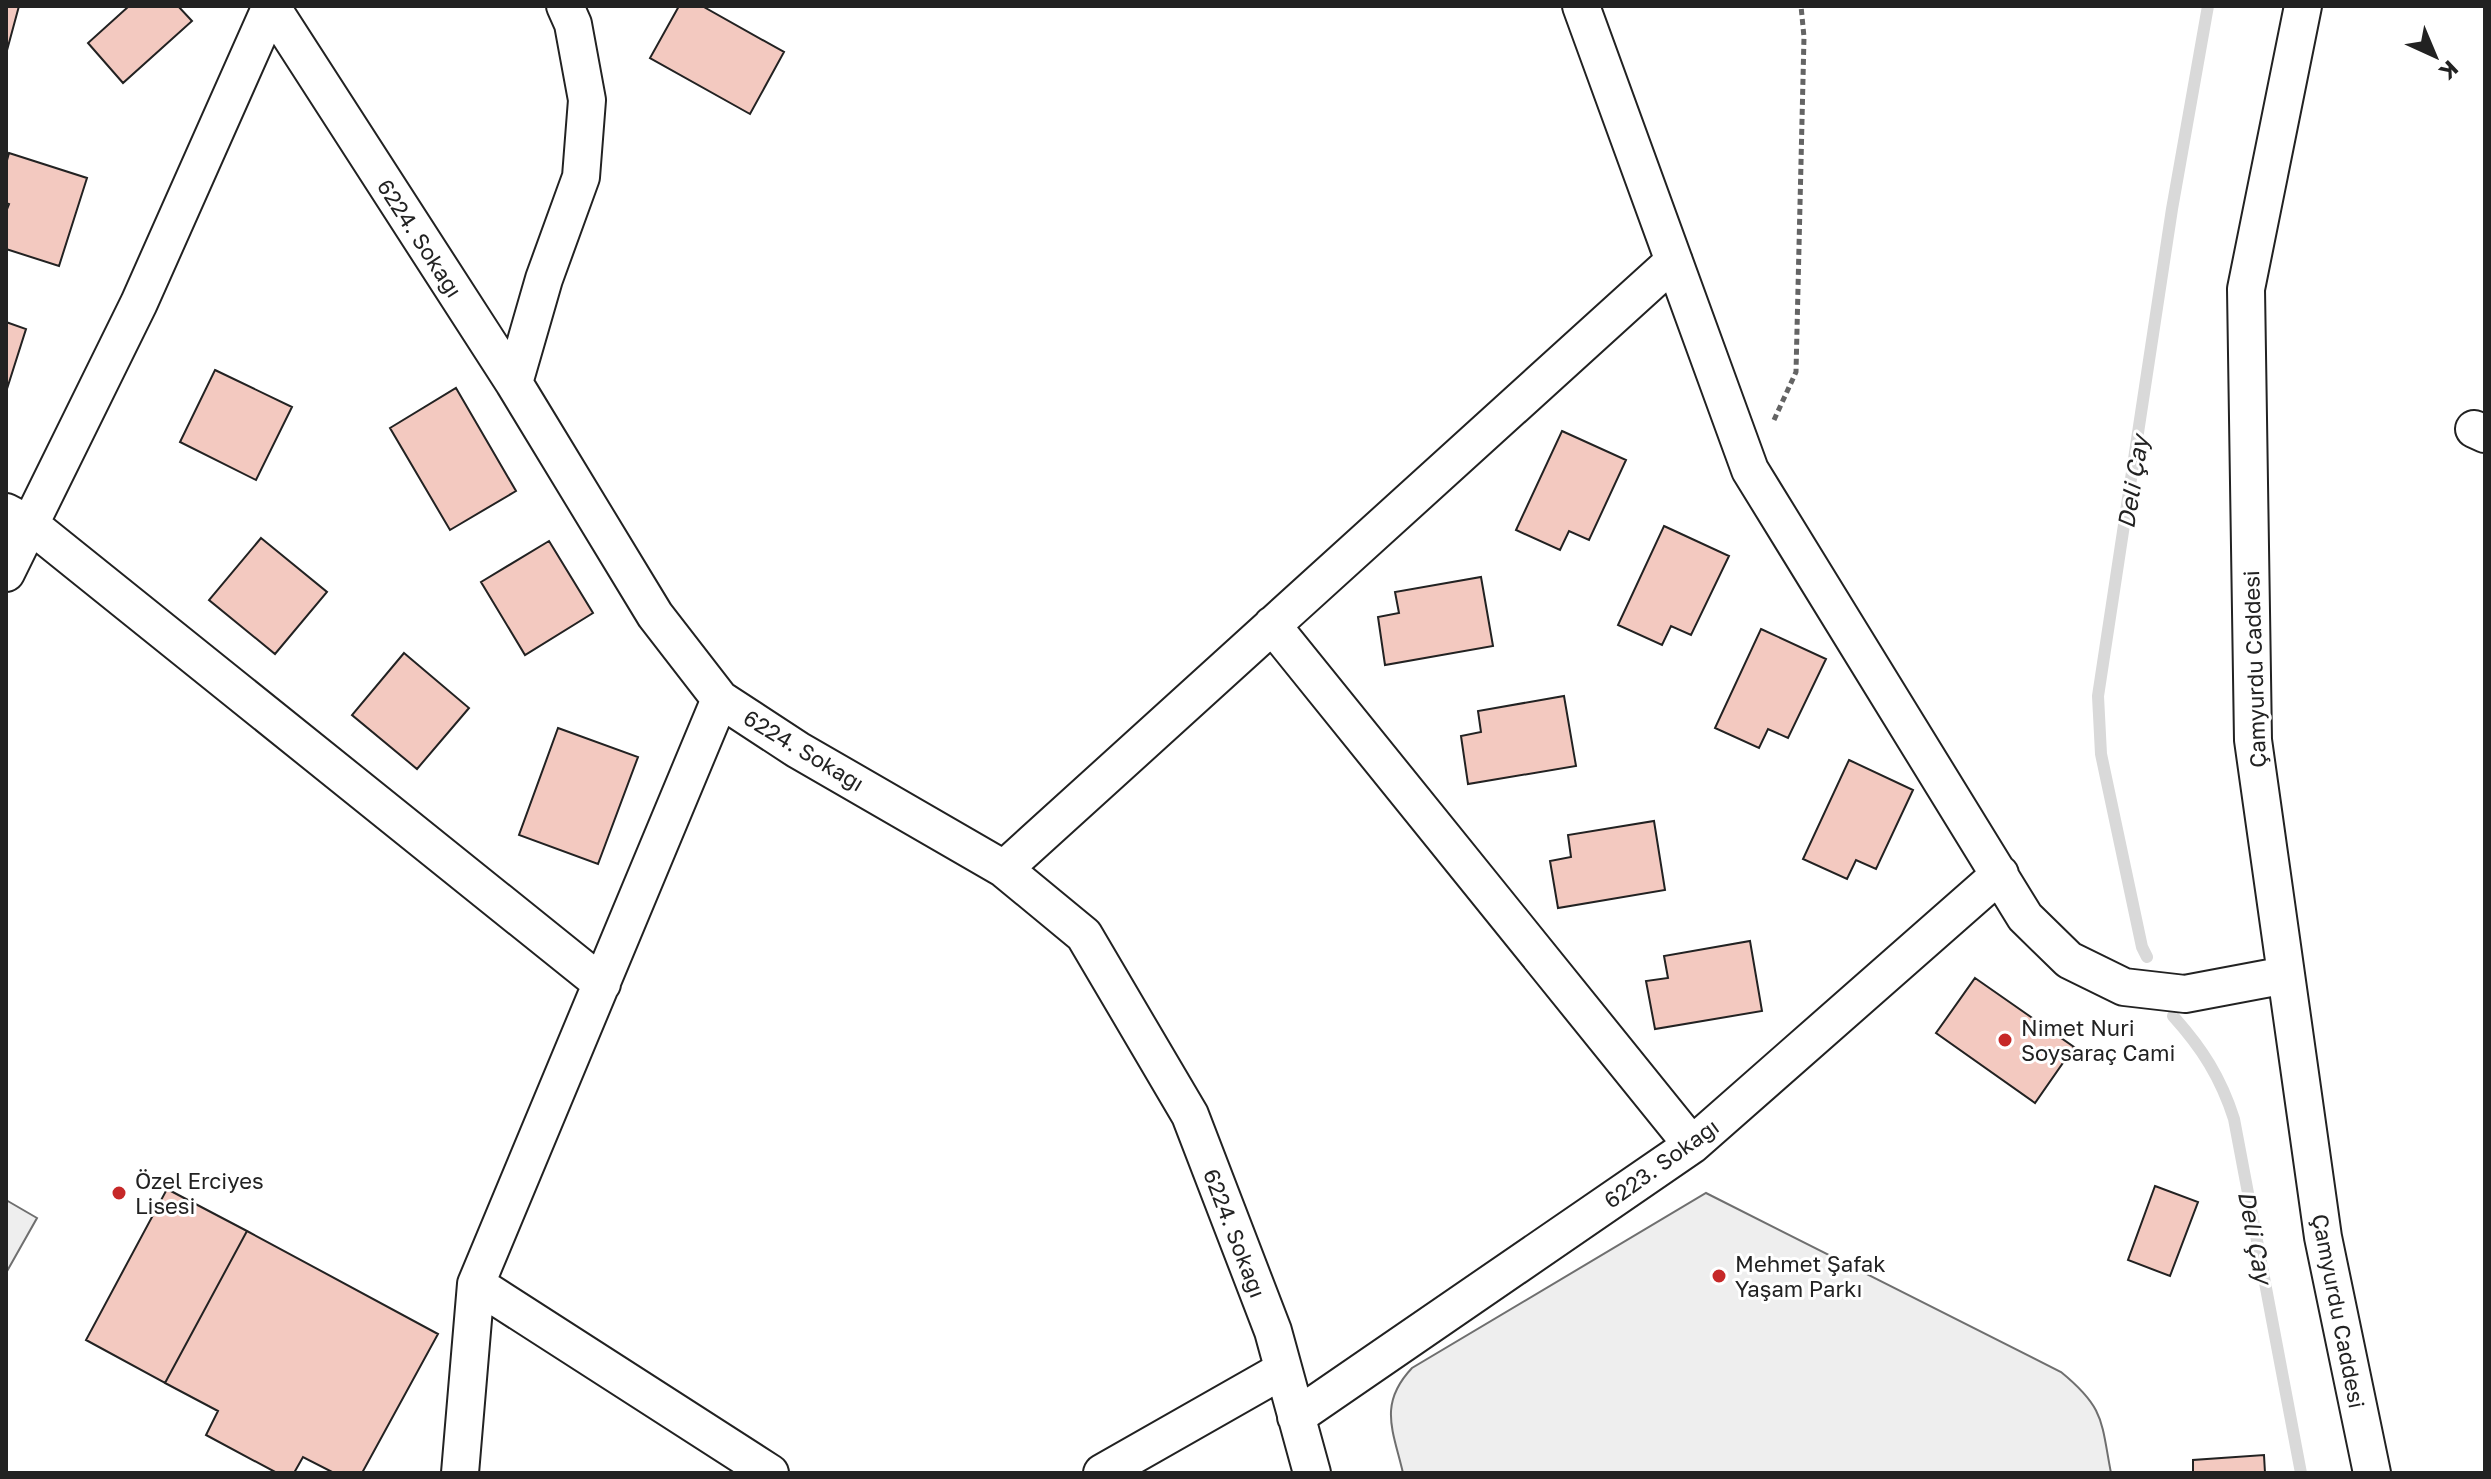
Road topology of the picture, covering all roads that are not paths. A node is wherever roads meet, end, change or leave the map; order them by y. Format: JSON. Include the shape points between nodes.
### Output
{"nodes":[{"id":1,"x":271,"y":6,"type":"edge"},
{"id":2,"x":565,"y":6,"type":"edge"},
{"id":3,"x":1581,"y":6,"type":"edge"},
{"id":4,"x":2303,"y":6,"type":"edge"},
{"id":5,"x":1674,"y":261,"type":"junction"},
{"id":6,"x":514,"y":383,"type":"junction"},
{"id":7,"x":19,"y":518,"type":"edge"},
{"id":8,"x":6,"y":573,"type":"edge"},
{"id":9,"x":1272,"y":625,"type":"junction"},
{"id":10,"x":720,"y":699,"type":"junction"},
{"id":11,"x":1004,"y":869,"type":"junction"},
{"id":12,"x":2000,"y":874,"type":"junction"},
{"id":13,"x":2286,"y":975,"type":"junction"},
{"id":14,"x":602,"y":984,"type":"junction"},
{"id":15,"x":1692,"y":1145,"type":"junction"},
{"id":16,"x":476,"y":1284,"type":"junction"},
{"id":17,"x":1283,"y":1370,"type":"junction"},
{"id":18,"x":1296,"y":1417,"type":"junction"},
{"id":19,"x":460,"y":1473,"type":"edge"},
{"id":20,"x":770,"y":1473,"type":"edge"},
{"id":21,"x":1102,"y":1473,"type":"edge"},
{"id":22,"x":1312,"y":1473,"type":"edge"},
{"id":23,"x":2372,"y":1473,"type":"edge"}],
"edges":[{"from":1,"to":6,"type":"street","name":"6224. Sokağı"},
{"from":1,"to":7,"type":"street","via":[[139,303]]},
{"from":2,"to":6,"type":"street","via":[[587,100],[581,177]]},
{"from":3,"to":5,"type":"street"},
{"from":4,"to":13,"type":"street","name":"Çamyurdu Caddesi","via":[[2246,289],[2253,740]]},
{"from":5,"to":9,"type":"street"},
{"from":5,"to":12,"type":"street","via":[[1750,470]]},
{"from":6,"to":10,"type":"street","name":"6224. Sokağı","via":[[655,615]]},
{"from":7,"to":8,"type":"street"},
{"from":7,"to":14,"type":"street"},
{"from":9,"to":11,"type":"street"},
{"from":9,"to":15,"type":"street"},
{"from":10,"to":11,"type":"street","name":"6224. Sokağı"},
{"from":10,"to":14,"type":"street"},
{"from":11,"to":17,"type":"street","name":"6224. Sokağı","via":[[1084,935],[1190,1115]]},
{"from":12,"to":13,"type":"street","via":[[2025,917],[2069,960],[2124,987],[2185,994]]},
{"from":12,"to":15,"type":"street","name":"6223. Sokağı"},
{"from":13,"to":23,"type":"street","name":"Çamyurdu Caddesi","via":[[2323,1237]]},
{"from":14,"to":16,"type":"street"},
{"from":15,"to":18,"type":"street","name":"6223. Sokağı"},
{"from":16,"to":19,"type":"street"},
{"from":16,"to":20,"type":"street"},
{"from":17,"to":18,"type":"street","name":"6224. Sokağı"},
{"from":17,"to":21,"type":"street"},
{"from":18,"to":22,"type":"street","name":"6224. Sokağı"}]}
